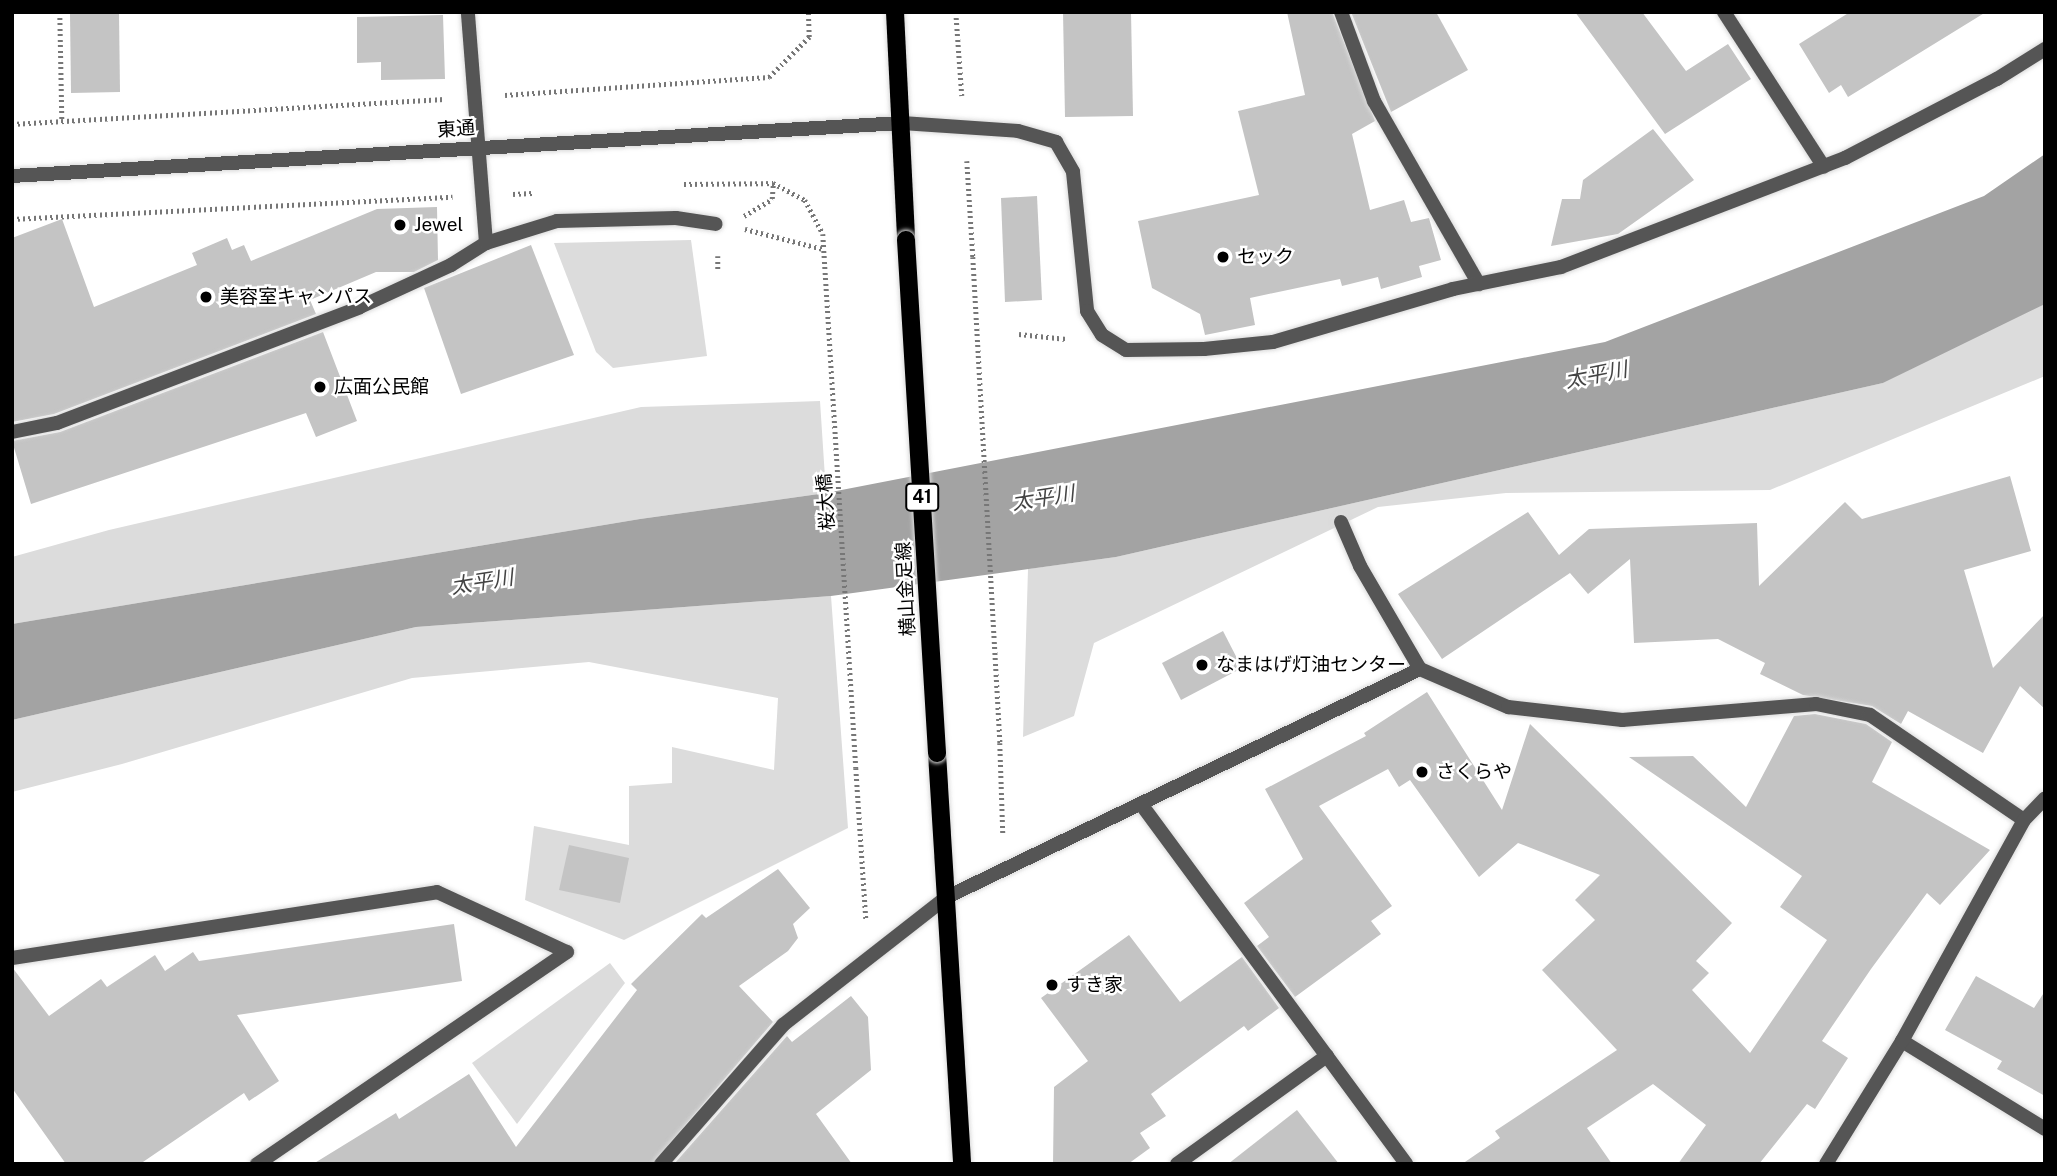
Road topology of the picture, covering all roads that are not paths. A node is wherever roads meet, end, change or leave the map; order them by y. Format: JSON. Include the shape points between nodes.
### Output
{"nodes":[{"id":1,"x":468,"y":12,"type":"edge"},
{"id":2,"x":895,"y":12,"type":"edge"},
{"id":3,"x":1341,"y":12,"type":"edge"},
{"id":4,"x":1724,"y":12,"type":"edge"},
{"id":5,"x":2045,"y":49,"type":"edge"},
{"id":6,"x":902,"y":123,"type":"junction"},
{"id":7,"x":477,"y":146,"type":"junction"},
{"id":8,"x":1824,"y":167,"type":"junction"},
{"id":9,"x":12,"y":176,"type":"edge"},
{"id":10,"x":716,"y":224,"type":"road end"},
{"id":11,"x":486,"y":243,"type":"junction"},
{"id":12,"x":1479,"y":284,"type":"junction"},
{"id":13,"x":12,"y":432,"type":"edge"},
{"id":14,"x":1341,"y":522,"type":"dead end"},
{"id":15,"x":1420,"y":669,"type":"junction"},
{"id":16,"x":2045,"y":798,"type":"edge"},
{"id":17,"x":1141,"y":804,"type":"junction"},
{"id":18,"x":2024,"y":820,"type":"junction"},
{"id":19,"x":947,"y":897,"type":"junction"},
{"id":20,"x":12,"y":958,"type":"edge"},
{"id":21,"x":1902,"y":1041,"type":"junction"},
{"id":22,"x":1327,"y":1056,"type":"junction"},
{"id":23,"x":2045,"y":1129,"type":"edge"},
{"id":24,"x":257,"y":1164,"type":"edge"},
{"id":25,"x":661,"y":1164,"type":"edge"},
{"id":26,"x":962,"y":1164,"type":"edge"},
{"id":27,"x":1177,"y":1164,"type":"edge"},
{"id":28,"x":1406,"y":1164,"type":"edge"},
{"id":29,"x":1826,"y":1164,"type":"edge"}],
"edges":[{"from":1,"to":7,"type":"street"},
{"from":2,"to":6,"type":"main road","name":"横山金足線","number":"41"},
{"from":3,"to":12,"type":"street","via":[[1374,101]]},
{"from":4,"to":8,"type":"street"},
{"from":5,"to":8,"type":"street","via":[[1997,79]]},
{"from":6,"to":7,"type":"street","name":"東通"},
{"from":6,"to":12,"type":"street","name":"東通","via":[[1018,131],[1056,142],[1073,172],[1087,312],[1102,335],[1126,350],[1273,342]]},
{"from":6,"to":19,"type":"main road","name":"横山金足線","number":"41","bridge":true},
{"from":7,"to":9,"type":"street","name":"東通"},
{"from":7,"to":11,"type":"street"},
{"from":8,"to":12,"type":"street","via":[[1561,267]]},
{"from":10,"to":11,"type":"street","via":[[676,218],[557,221]]},
{"from":11,"to":13,"type":"street","via":[[451,265],[360,307],[57,423]]},
{"from":14,"to":15,"type":"street","via":[[1360,566]]},
{"from":15,"to":17,"type":"street"},
{"from":15,"to":18,"type":"street","via":[[1508,707],[1622,720],[1816,704],[1870,715]]},
{"from":16,"to":18,"type":"street"},
{"from":17,"to":19,"type":"street"},
{"from":17,"to":22,"type":"street"},
{"from":18,"to":21,"type":"street"},
{"from":19,"to":25,"type":"street","via":[[783,1025]]},
{"from":19,"to":26,"type":"main road","name":"横山金足線","number":"41"},
{"from":20,"to":24,"type":"street","via":[[437,892],[567,952]]},
{"from":21,"to":23,"type":"street"},
{"from":21,"to":29,"type":"street"},
{"from":22,"to":27,"type":"street"},
{"from":22,"to":28,"type":"street"}]}
